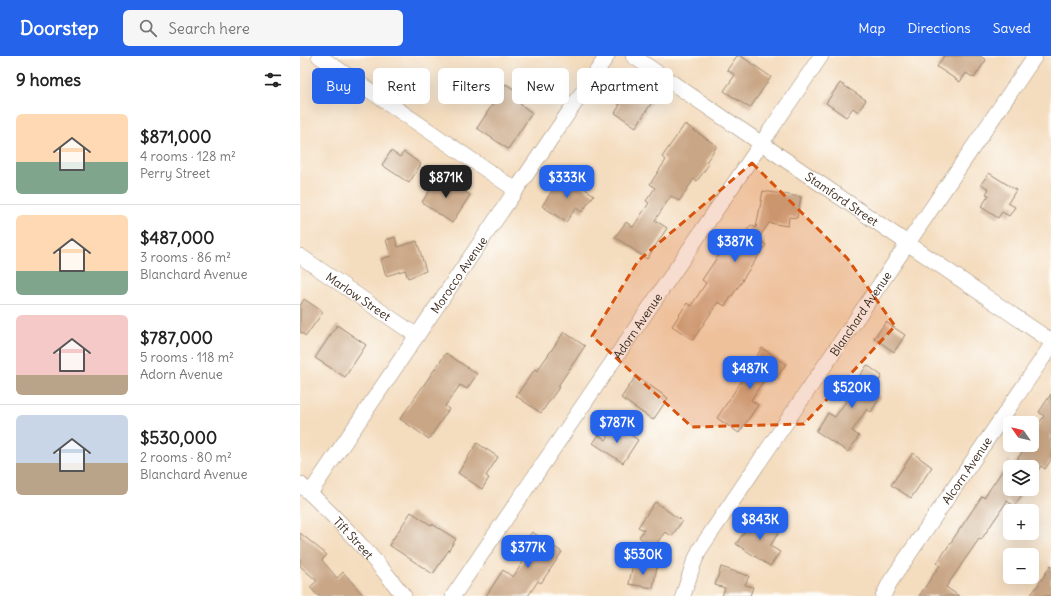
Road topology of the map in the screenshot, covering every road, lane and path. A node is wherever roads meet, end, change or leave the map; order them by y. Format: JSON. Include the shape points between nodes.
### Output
{"nodes":[{"id":1,"x":319,"y":56,"type":"edge"},
{"id":2,"x":607,"y":56,"type":"edge"},
{"id":3,"x":633,"y":56,"type":"edge"},
{"id":4,"x":821,"y":56,"type":"edge"},
{"id":5,"x":1034,"y":56,"type":"edge"},
{"id":6,"x":762,"y":143,"type":"junction"},
{"id":7,"x":516,"y":190,"type":"junction"},
{"id":8,"x":907,"y":243,"type":"junction"},
{"id":9,"x":300,"y":256,"type":"edge"},
{"id":10,"x":417,"y":336,"type":"junction"},
{"id":11,"x":1051,"y":340,"type":"edge"},
{"id":12,"x":1051,"y":346,"type":"edge"},
{"id":13,"x":305,"y":488,"type":"edge"},
{"id":14,"x":404,"y":596,"type":"edge"},
{"id":15,"x":453,"y":596,"type":"edge"},
{"id":16,"x":683,"y":596,"type":"edge"},
{"id":17,"x":883,"y":596,"type":"edge"}],
"edges":[{"from":1,"to":7,"type":"street"},
{"from":2,"to":7,"type":"street","name":"Morocco Avenue"},
{"from":3,"to":6,"type":"street","name":"Stamford Street"},
{"from":4,"to":6,"type":"street","name":"Adorn Avenue"},
{"from":5,"to":8,"type":"street","name":"Blanchard Avenue"},
{"from":6,"to":8,"type":"street","name":"Stamford Street"},
{"from":6,"to":15,"type":"street","name":"Adorn Avenue"},
{"from":7,"to":10,"type":"street","name":"Morocco Avenue"},
{"from":8,"to":11,"type":"street","name":"Stamford Street"},
{"from":8,"to":16,"type":"street","name":"Blanchard Avenue","via":[[700,549]]},
{"from":9,"to":10,"type":"street","name":"Marlow Street"},
{"from":10,"to":13,"type":"street","name":"Morocco Avenue"},
{"from":12,"to":17,"type":"street","name":"Alcorn Avenue"},
{"from":13,"to":14,"type":"street","name":"Tift Street","via":[[375,561]]}]}
